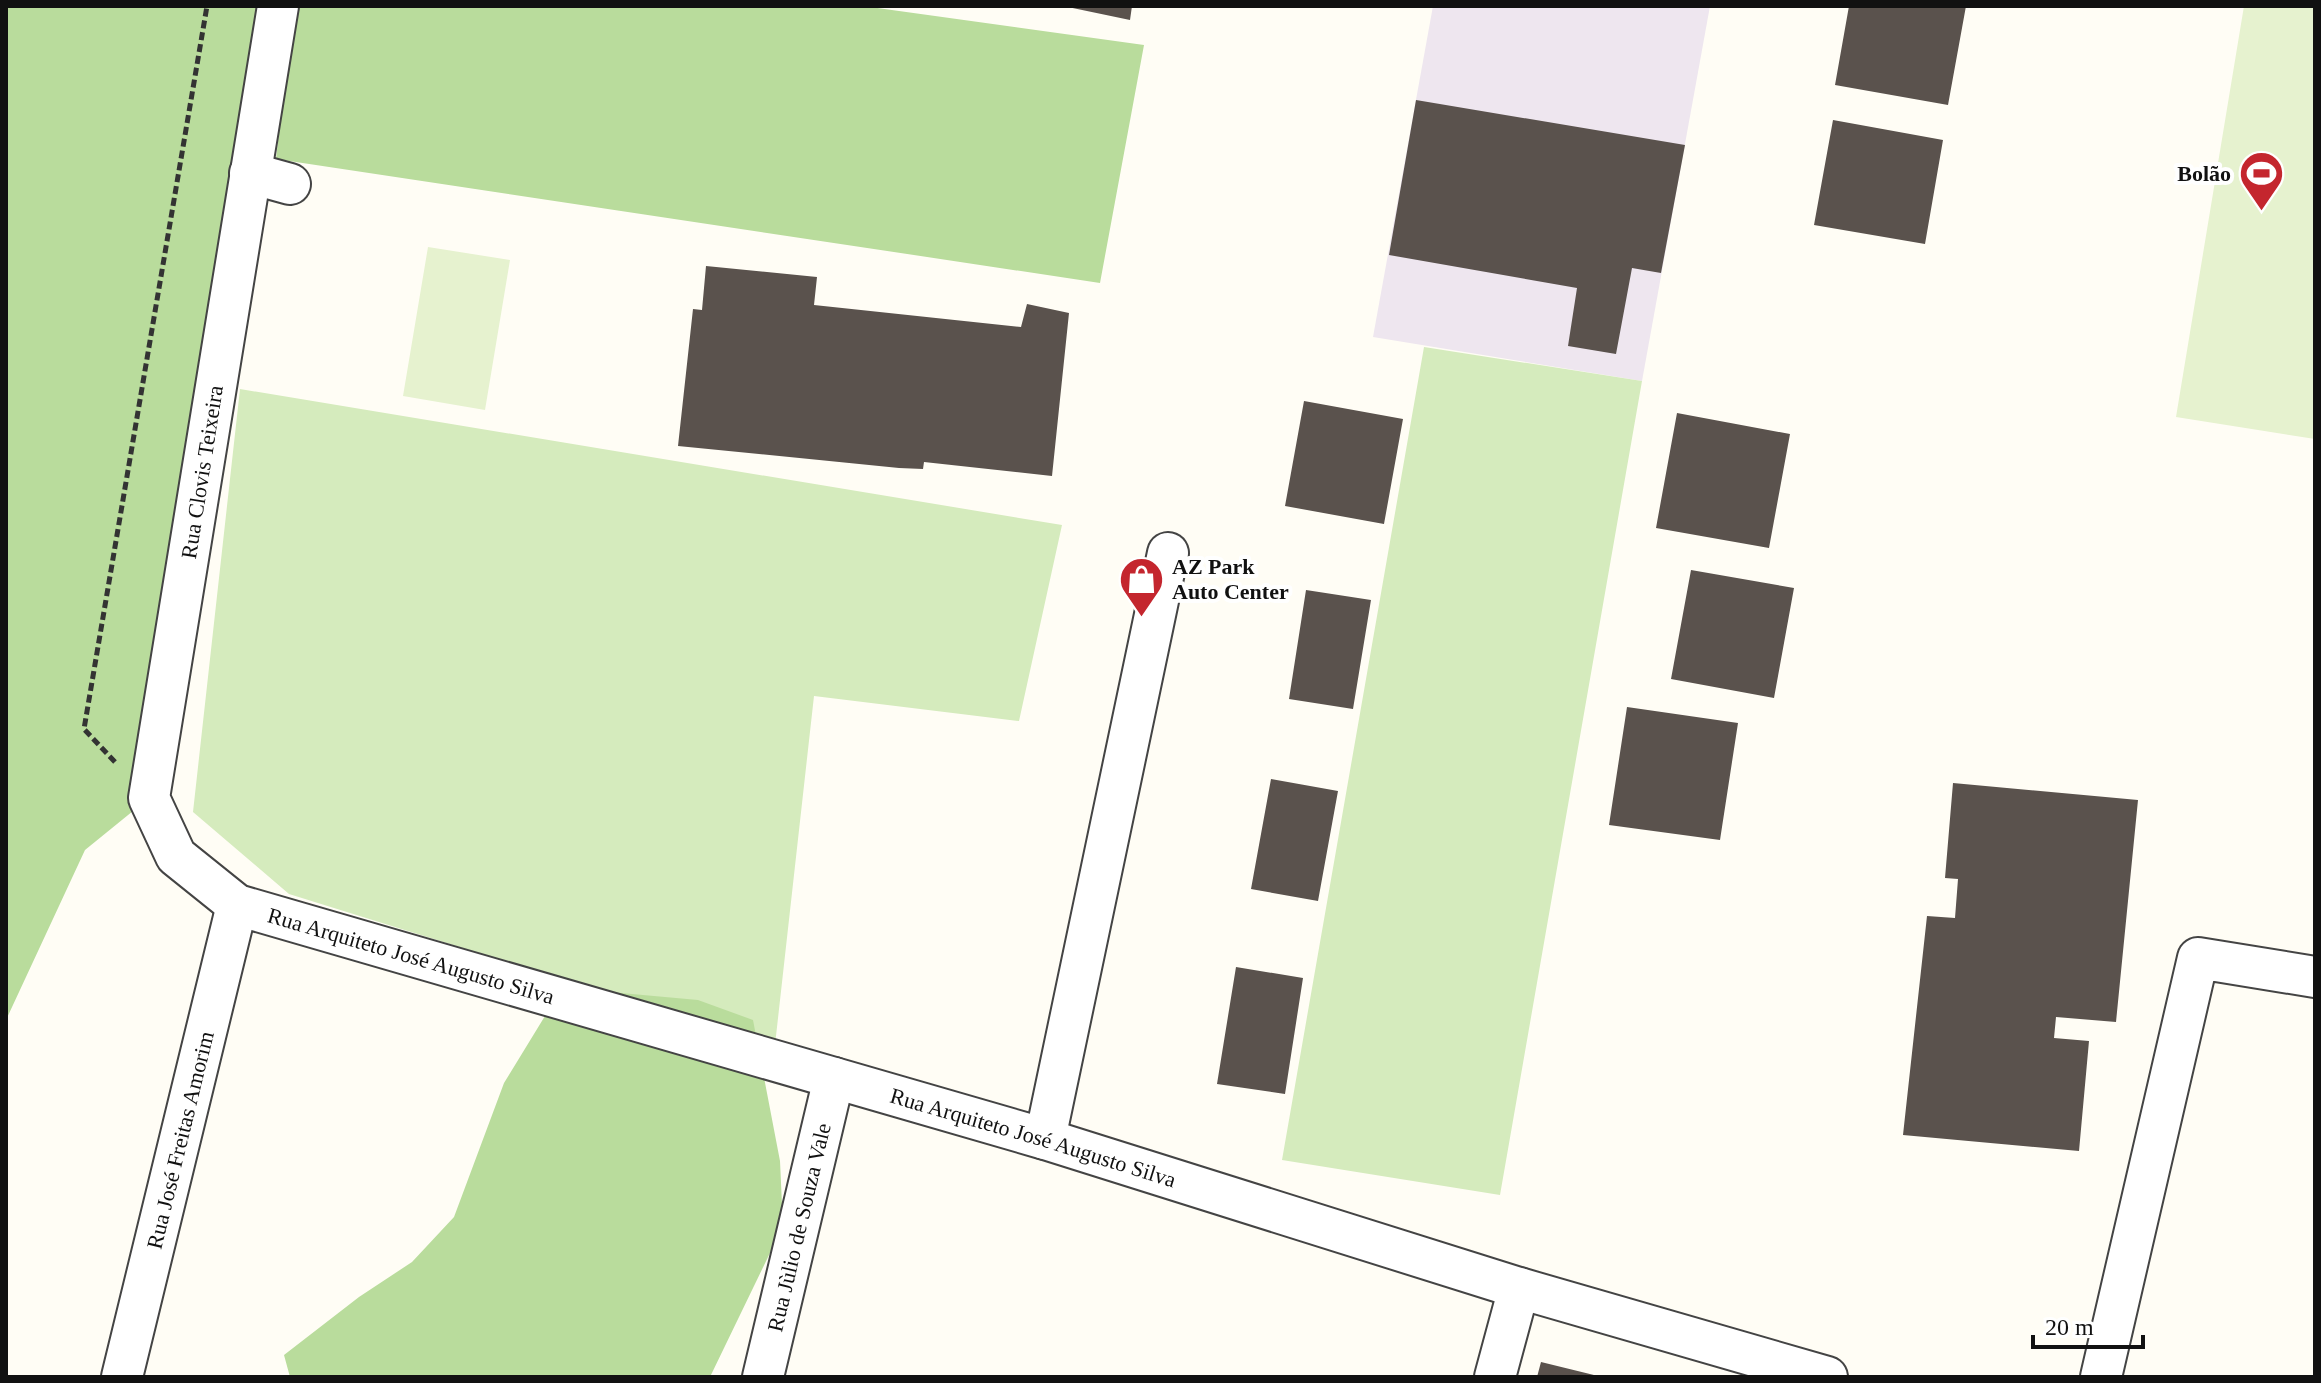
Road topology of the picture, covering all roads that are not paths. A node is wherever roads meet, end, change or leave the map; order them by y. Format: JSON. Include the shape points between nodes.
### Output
{"nodes":[{"id":1,"x":278,"y":6,"type":"edge"},
{"id":2,"x":250,"y":173,"type":"junction"},
{"id":3,"x":290,"y":184,"type":"dead end"},
{"id":4,"x":1168,"y":553,"type":"dead end"},
{"id":5,"x":237,"y":905,"type":"junction"},
{"id":6,"x":2315,"y":977,"type":"edge"},
{"id":7,"x":834,"y":1078,"type":"junction"},
{"id":8,"x":1045,"y":1139,"type":"junction"},
{"id":9,"x":1519,"y":1288,"type":"junction"},
{"id":10,"x":122,"y":1377,"type":"edge"},
{"id":11,"x":763,"y":1377,"type":"edge"},
{"id":12,"x":1495,"y":1377,"type":"edge"},
{"id":13,"x":1827,"y":1377,"type":"edge"},
{"id":14,"x":2101,"y":1377,"type":"edge"}],
"edges":[{"from":1,"to":2,"type":"street","name":"Rua Clovis Teixeira"},
{"from":2,"to":3,"type":"street"},
{"from":2,"to":5,"type":"street","name":"Rua Clovis Teixeira","via":[[149,798],[176,856]]},
{"from":4,"to":8,"type":"street"},
{"from":5,"to":7,"type":"street","name":"Rua Arquiteto José Augusto Silva"},
{"from":5,"to":10,"type":"street","name":"Rua José Freitas Amorim"},
{"from":6,"to":14,"type":"street","via":[[2198,958]]},
{"from":7,"to":8,"type":"street","name":"Rua Arquiteto José Augusto Silva"},
{"from":7,"to":11,"type":"street","name":"Rua Jùlio de Souza Vale"},
{"from":8,"to":9,"type":"street","name":"Rua Arquiteto José Augusto Silva"},
{"from":9,"to":12,"type":"street"},
{"from":9,"to":13,"type":"street","name":"Rua Arquiteto José Augusto Silva"}]}
